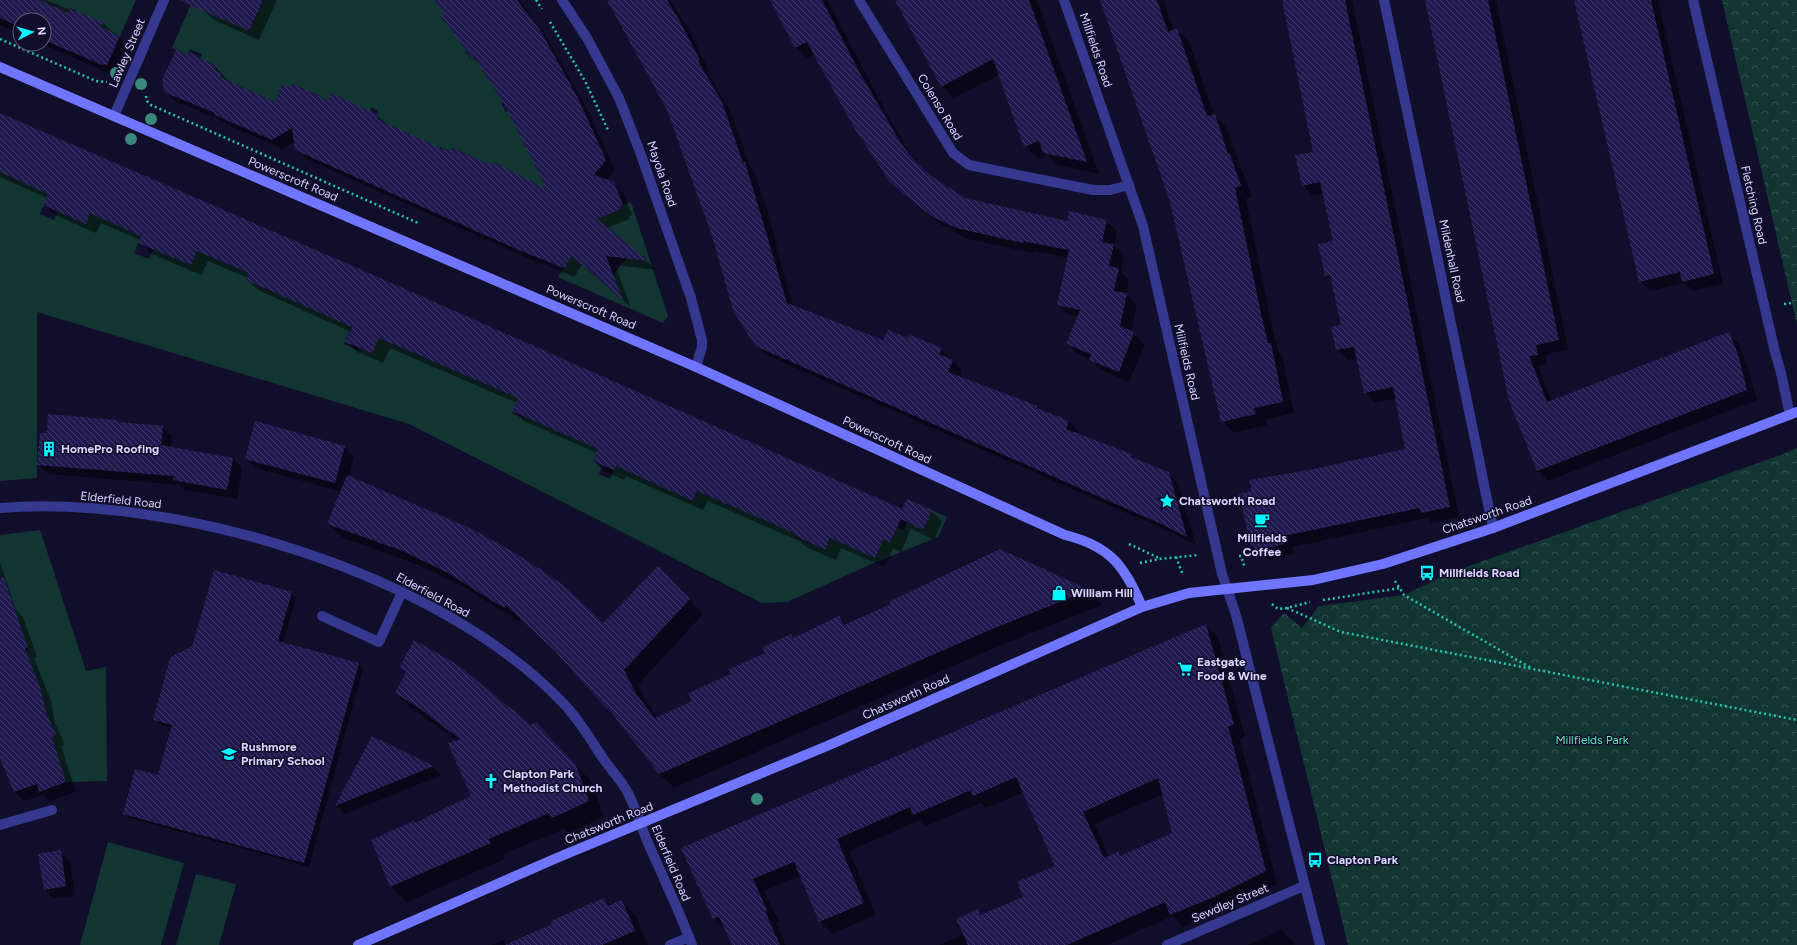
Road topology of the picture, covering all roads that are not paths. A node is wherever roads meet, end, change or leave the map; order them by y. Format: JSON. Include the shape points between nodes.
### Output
{"nodes":[{"id":1,"x":164,"y":0,"type":"edge"},
{"id":2,"x":562,"y":0,"type":"edge"},
{"id":3,"x":859,"y":0,"type":"edge"},
{"id":4,"x":1064,"y":0,"type":"edge"},
{"id":5,"x":1384,"y":0,"type":"edge"},
{"id":6,"x":1693,"y":0,"type":"edge"},
{"id":7,"x":0,"y":66,"type":"edge"},
{"id":8,"x":114,"y":116,"type":"junction"},
{"id":9,"x":1128,"y":185,"type":"junction"},
{"id":10,"x":696,"y":368,"type":"junction"},
{"id":11,"x":1794,"y":414,"type":"edge"},
{"id":12,"x":0,"y":508,"type":"edge"},
{"id":13,"x":1493,"y":528,"type":"junction"},
{"id":14,"x":1227,"y":588,"type":"junction"},
{"id":15,"x":402,"y":592,"type":"junction"},
{"id":16,"x":1142,"y":607,"type":"junction"},
{"id":17,"x":322,"y":616,"type":"dead end"},
{"id":18,"x":52,"y":810,"type":"dead end"},
{"id":19,"x":640,"y":824,"type":"junction"},
{"id":20,"x":0,"y":825,"type":"edge"},
{"id":21,"x":1304,"y":886,"type":"junction"},
{"id":22,"x":691,"y":941,"type":"edge"},
{"id":23,"x":358,"y":945,"type":"edge"},
{"id":24,"x":670,"y":945,"type":"edge"},
{"id":25,"x":1167,"y":945,"type":"edge"},
{"id":26,"x":1320,"y":945,"type":"edge"}],
"edges":[{"from":1,"to":8,"type":"street","name":"Lawley Street"},
{"from":2,"to":10,"type":"street","name":"Mayola Road","via":[[587,38],[619,98],[640,152],[691,298],[702,340]]},
{"from":3,"to":9,"type":"street","name":"Colenso Road","via":[[953,153],[969,165],[1093,190],[1110,190]]},
{"from":4,"to":9,"type":"street","name":"Millfields Road"},
{"from":5,"to":13,"type":"street","name":"Mildenhall Road"},
{"from":6,"to":11,"type":"street","name":"Fletching Road","via":[[1775,352]]},
{"from":7,"to":8,"type":"street","name":"Powerscroft Road"},
{"from":8,"to":10,"type":"street","name":"Powerscroft Road"},
{"from":9,"to":14,"type":"street","name":"Millfields Road","via":[[1143,226]]},
{"from":10,"to":16,"type":"street","name":"Powerscroft Road","via":[[1065,536],[1098,546],[1121,565]]},
{"from":11,"to":13,"type":"street","name":"Chatsworth Road"},
{"from":12,"to":15,"type":"street","name":"Elderfield Road","via":[[79,508],[145,514],[188,522],[259,539],[326,561]]},
{"from":13,"to":14,"type":"street","name":"Chatsworth Road","via":[[1383,564],[1313,580]]},
{"from":14,"to":16,"type":"street","name":"Chatsworth Road","via":[[1189,594]]},
{"from":14,"to":21,"type":"street","name":"Millfields Road"},
{"from":15,"to":17,"type":"street","via":[[379,642]]},
{"from":15,"to":19,"type":"street","name":"Elderfield Road","via":[[486,639],[563,703],[585,729],[627,791]]},
{"from":16,"to":19,"type":"street","name":"Chatsworth Road","via":[[827,746]]},
{"from":18,"to":20,"type":"street"},
{"from":19,"to":22,"type":"street","name":"Elderfield Road"},
{"from":19,"to":23,"type":"street","name":"Chatsworth Road"},
{"from":21,"to":25,"type":"street","name":"Sewdley Street"},
{"from":21,"to":26,"type":"street","name":"Millfields Road"},
{"from":22,"to":24,"type":"street"}]}
